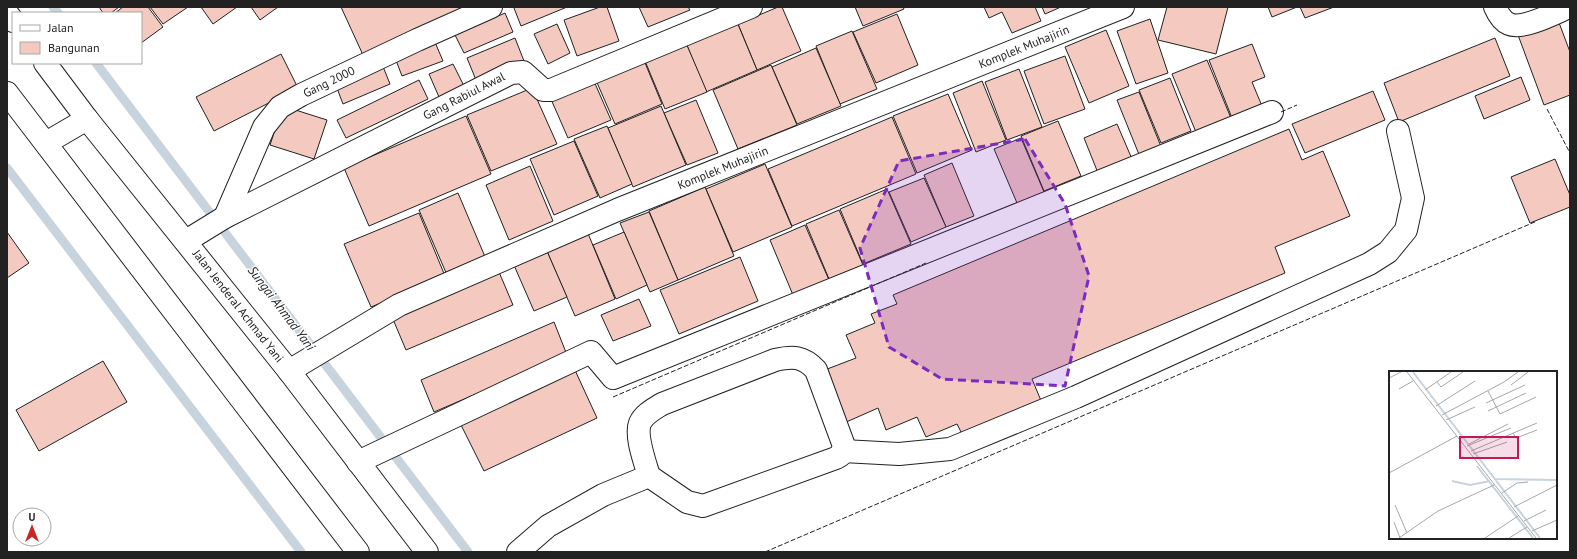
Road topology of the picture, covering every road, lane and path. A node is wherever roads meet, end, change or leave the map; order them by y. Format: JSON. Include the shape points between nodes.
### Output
{"nodes":[{"id":1,"x":491,"y":7,"type":"edge"},
{"id":2,"x":751,"y":7,"type":"edge"},
{"id":3,"x":1123,"y":7,"type":"edge"},
{"id":4,"x":1495,"y":7,"type":"edge"},
{"id":5,"x":1569,"y":7,"type":"edge"},
{"id":6,"x":46,"y":64,"type":"edge"},
{"id":7,"x":7,"y":93,"type":"edge"},
{"id":8,"x":1272,"y":112,"type":"dead end"},
{"id":9,"x":87,"y":118,"type":"junction"},
{"id":10,"x":1398,"y":131,"type":"dead end"},
{"id":11,"x":46,"y":143,"type":"junction"},
{"id":12,"x":225,"y":217,"type":"junction"},
{"id":13,"x":186,"y":241,"type":"junction"},
{"id":14,"x":298,"y":366,"type":"junction"},
{"id":15,"x":843,"y":451,"type":"junction"},
{"id":16,"x":368,"y":457,"type":"junction"},
{"id":17,"x":649,"y":476,"type":"junction"},
{"id":18,"x":358,"y":552,"type":"edge"},
{"id":19,"x":427,"y":552,"type":"edge"},
{"id":20,"x":518,"y":552,"type":"edge"}],
"edges":[{"from":1,"to":12,"type":"main road","name":"Gang 2000","via":[[300,95],[280,107],[264,127]]},
{"from":2,"to":12,"type":"main road","name":"Gang Rabiul Awal","via":[[551,90],[543,90],[523,72],[511,73]]},
{"from":3,"to":14,"type":"main road","name":"Komplek Muhajirin","via":[[610,213],[399,305]]},
{"from":4,"to":5,"type":"main road","via":[[1499,16],[1508,24],[1520,26]]},
{"from":6,"to":9,"type":"main road","name":"Jalan Jenderal Achmad Yani"},
{"from":7,"to":11,"type":"main road"},
{"from":8,"to":16,"type":"main road","via":[[613,378],[591,352]]},
{"from":9,"to":11,"type":"main road"},
{"from":9,"to":13,"type":"main road","name":"Jalan Jenderal Achmad Yani"},
{"from":10,"to":15,"type":"main road","via":[[1413,198],[1406,230],[1388,252],[1369,264],[1076,397],[950,449],[899,454]]},
{"from":11,"to":18,"type":"main road"},
{"from":12,"to":13,"type":"main road","name":"Gang Rabiul Awal"},
{"from":13,"to":14,"type":"main road","name":"Jalan Jenderal Achmad Yani"},
{"from":14,"to":16,"type":"main road","name":"Jalan Jenderal Achmad Yani"},
{"from":15,"to":17,"type":"main road","via":[[836,458],[703,506],[688,502]]},
{"from":15,"to":17,"type":"main road","via":[[844,446],[816,370],[808,361],[790,357],[775,360],[662,404],[648,413],[640,423],[639,440]]},
{"from":16,"to":19,"type":"main road","name":"Jalan Jenderal Achmad Yani"},
{"from":17,"to":20,"type":"main road","via":[[603,495],[548,526]]}]}
